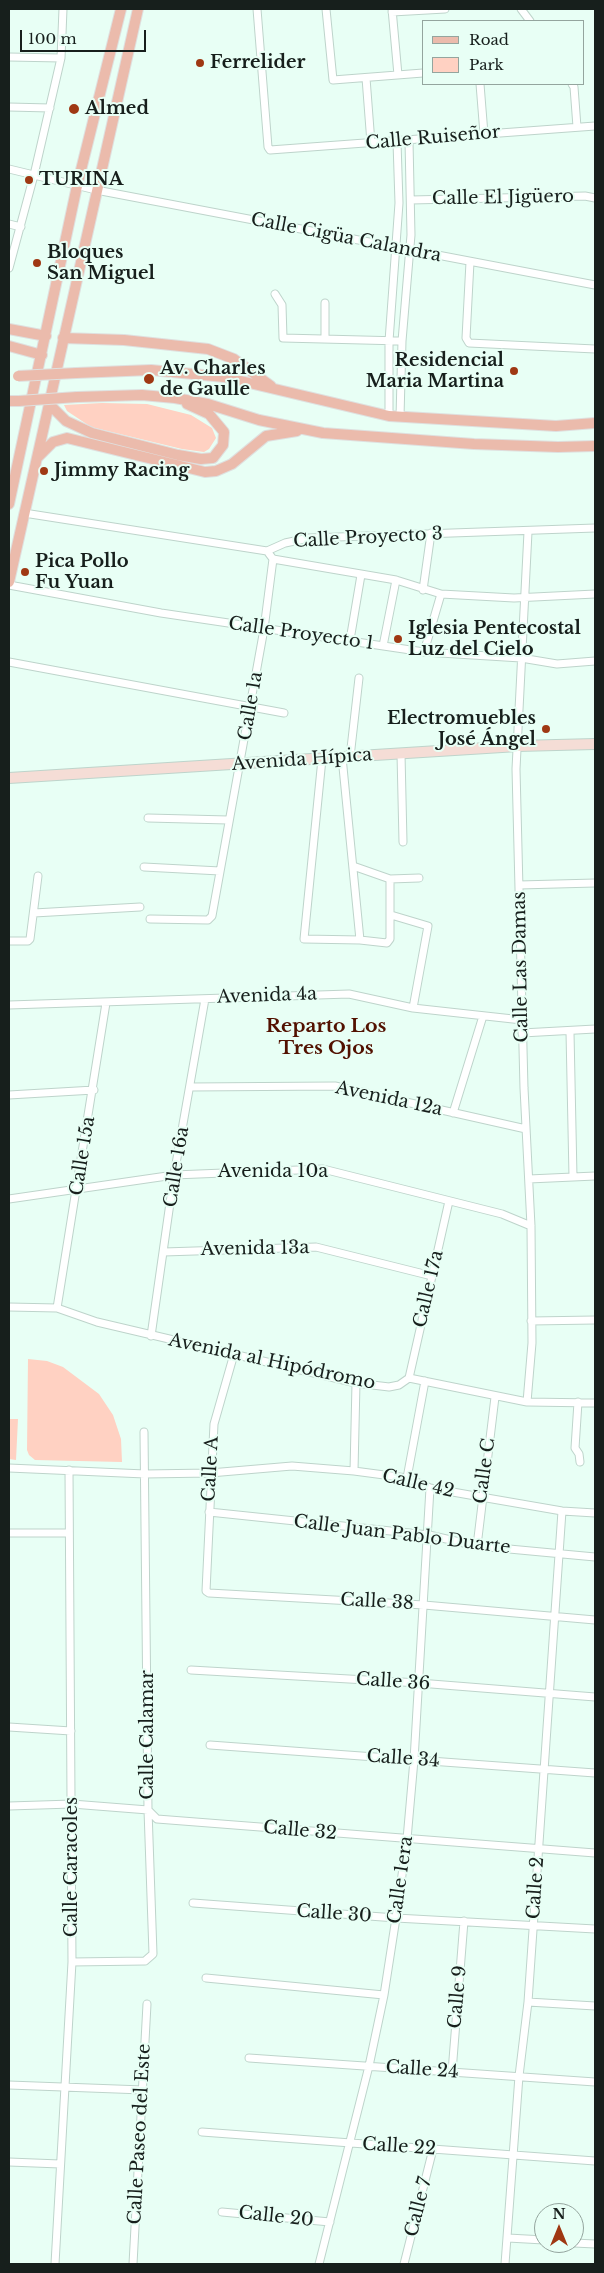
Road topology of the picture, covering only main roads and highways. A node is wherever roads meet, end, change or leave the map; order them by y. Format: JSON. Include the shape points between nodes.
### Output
{"nodes":[{"id":1,"x":121,"y":9,"type":"edge"},
{"id":2,"x":138,"y":9,"type":"edge"},
{"id":3,"x":9,"y":329,"type":"edge"},
{"id":4,"x":46,"y":336,"type":"junction"},
{"id":5,"x":63,"y":338,"type":"junction"},
{"id":6,"x":9,"y":346,"type":"edge"},
{"id":7,"x":42,"y":355,"type":"junction"},
{"id":8,"x":14,"y":377,"type":"edge"},
{"id":9,"x":276,"y":389,"type":"junction"},
{"id":10,"x":175,"y":398,"type":"junction"},
{"id":11,"x":14,"y":401,"type":"edge"},
{"id":12,"x":49,"y":404,"type":"junction"},
{"id":13,"x":595,"y":423,"type":"edge"},
{"id":14,"x":307,"y":430,"type":"junction"},
{"id":15,"x":595,"y":446,"type":"edge"},
{"id":16,"x":37,"y":458,"type":"junction"},
{"id":17,"x":11,"y":477,"type":"edge"},
{"id":18,"x":9,"y":504,"type":"edge"},
{"id":19,"x":9,"y":582,"type":"edge"}],
"edges":[{"from":1,"to":4,"type":"main road","via":[[77,186]]},
{"from":2,"to":5,"type":"main road"},
{"from":3,"to":4,"type":"main road"},
{"from":4,"to":7,"type":"main road"},
{"from":5,"to":9,"type":"main road","via":[[124,340],[208,349],[234,359]]},
{"from":5,"to":12,"type":"main road"},
{"from":6,"to":7,"type":"main road"},
{"from":7,"to":17,"type":"main road"},
{"from":8,"to":9,"type":"main road","bridge":true,"via":[[151,370],[224,377]]},
{"from":9,"to":13,"type":"main road","via":[[389,416],[556,426]]},
{"from":10,"to":11,"type":"main road","bridge":true,"via":[[77,397]]},
{"from":10,"to":12,"type":"main road","via":[[209,414],[219,424],[224,432],[223,445],[213,458],[178,455],[92,433],[66,421]]},
{"from":10,"to":14,"type":"main road"},
{"from":12,"to":16,"type":"main road"},
{"from":14,"to":15,"type":"main road","via":[[401,440]]},
{"from":14,"to":16,"type":"main road","via":[[266,436],[232,464],[216,471],[205,472],[67,438],[53,442]]},
{"from":16,"to":19,"type":"main road"},
{"from":17,"to":18,"type":"main road"}]}
